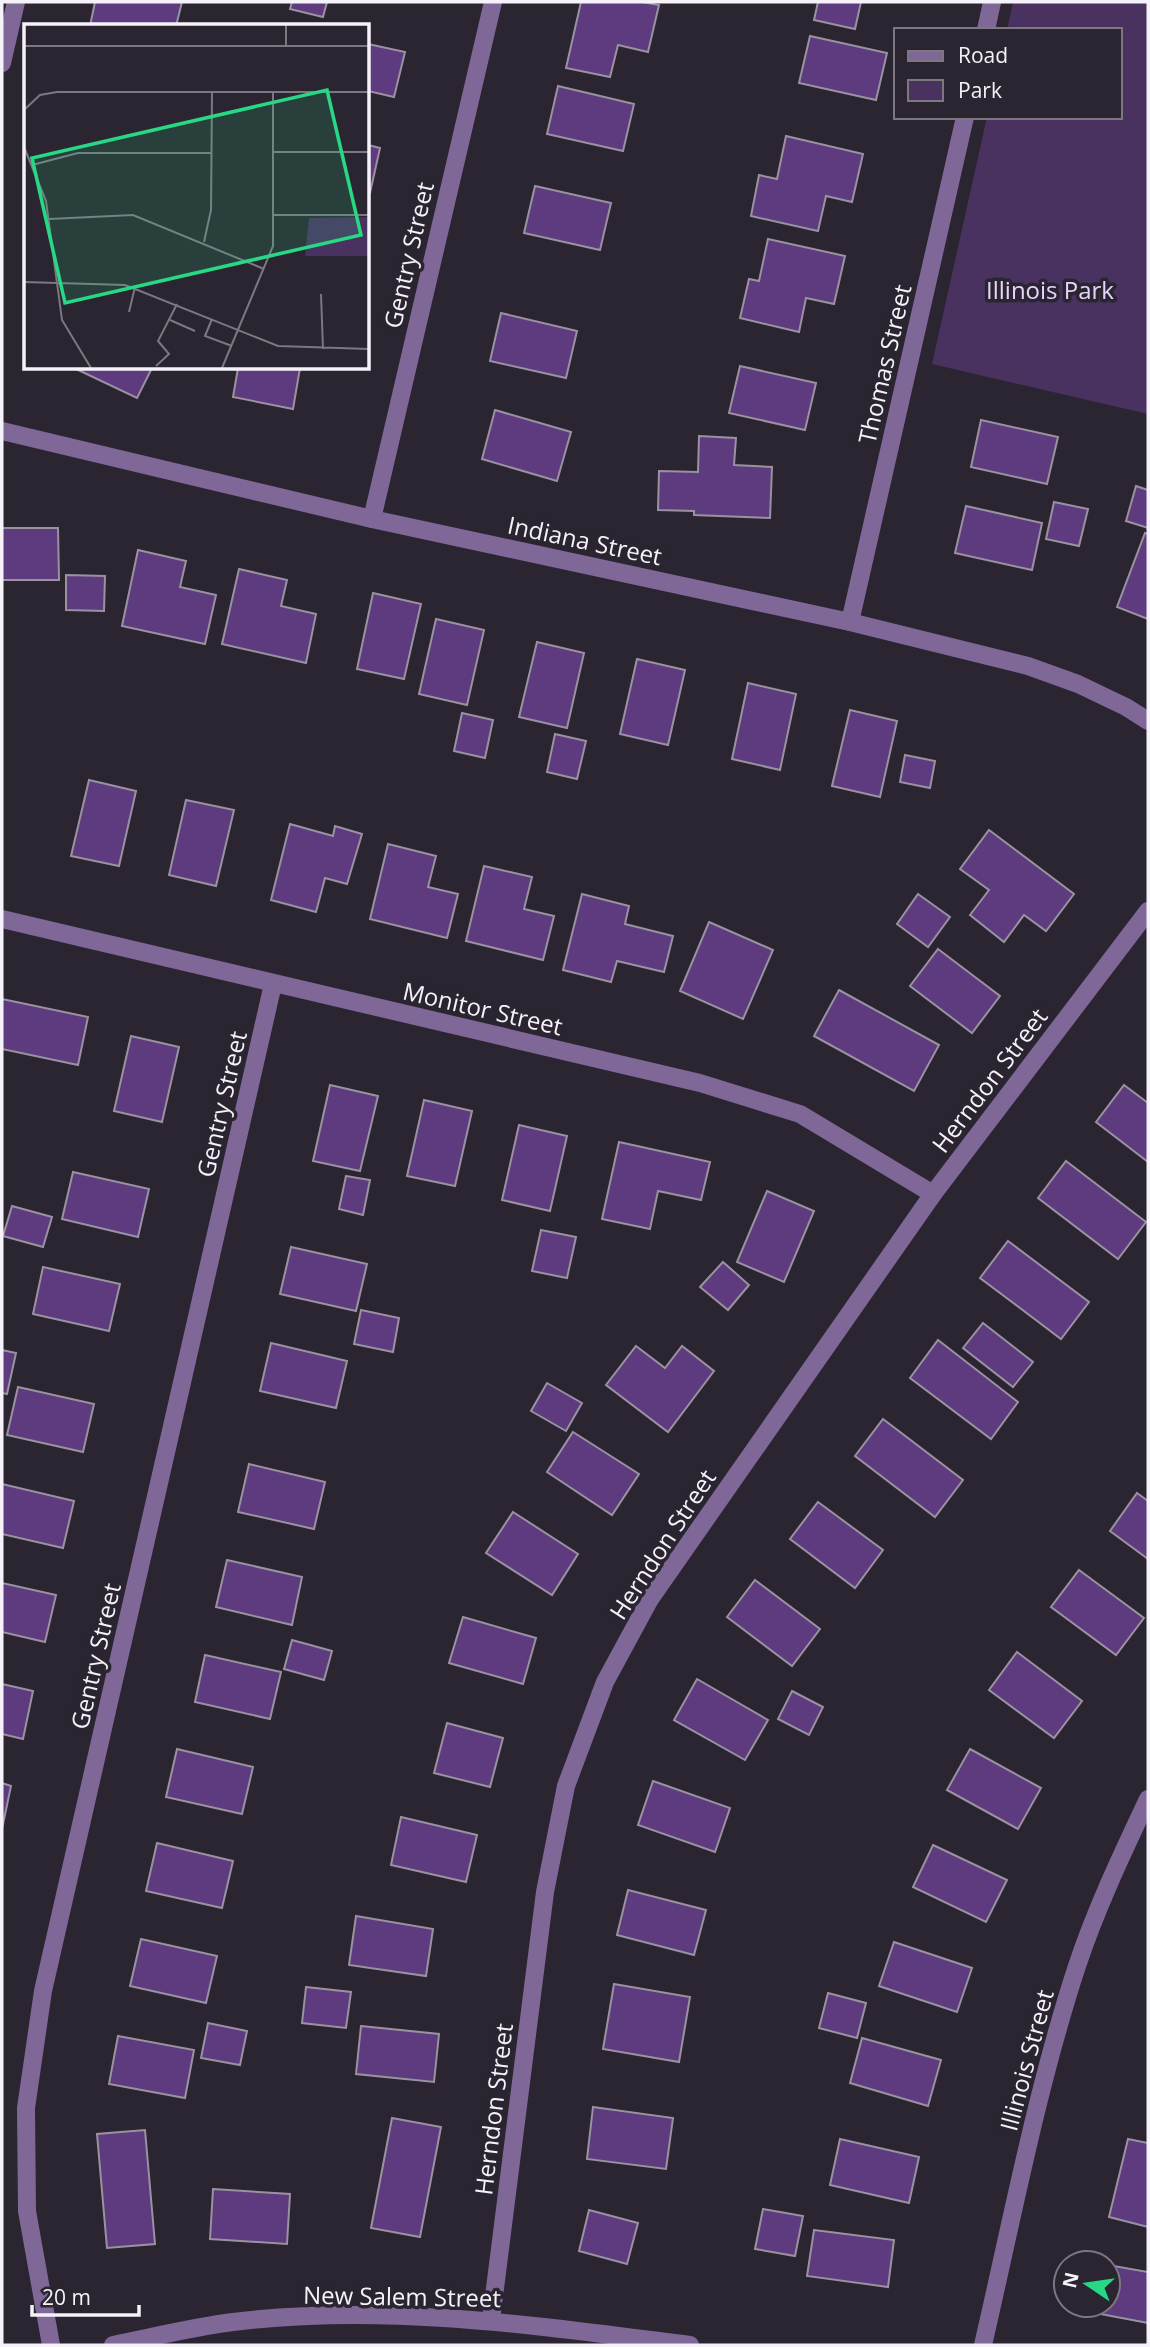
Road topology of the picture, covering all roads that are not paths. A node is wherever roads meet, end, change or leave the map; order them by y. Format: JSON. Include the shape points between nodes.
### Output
{"nodes":[{"id":1,"x":16,"y":2,"type":"edge"},
{"id":2,"x":493,"y":2,"type":"edge"},
{"id":3,"x":992,"y":2,"type":"edge"},
{"id":4,"x":986,"y":28,"type":"edge"},
{"id":5,"x":2,"y":63,"type":"edge"},
{"id":6,"x":965,"y":119,"type":"edge"},
{"id":7,"x":2,"y":431,"type":"edge"},
{"id":8,"x":372,"y":519,"type":"junction"},
{"id":9,"x":850,"y":622,"type":"junction"},
{"id":10,"x":1148,"y":721,"type":"edge"},
{"id":11,"x":1148,"y":911,"type":"edge"},
{"id":12,"x":2,"y":919,"type":"edge"},
{"id":13,"x":273,"y":984,"type":"junction"},
{"id":14,"x":933,"y":1194,"type":"junction"},
{"id":15,"x":1148,"y":1799,"type":"edge"},
{"id":16,"x":491,"y":2320,"type":"junction"},
{"id":17,"x":51,"y":2345,"type":"edge"},
{"id":18,"x":113,"y":2345,"type":"edge"},
{"id":19,"x":690,"y":2345,"type":"edge"},
{"id":20,"x":984,"y":2345,"type":"edge"}],
"edges":[{"from":1,"to":5,"type":"street"},
{"from":2,"to":8,"type":"street","name":"Gentry Street"},
{"from":3,"to":4,"type":"street"},
{"from":6,"to":9,"type":"street","name":"Thomas Street"},
{"from":7,"to":8,"type":"street","name":"Indiana Street"},
{"from":8,"to":9,"type":"street","name":"Indiana Street"},
{"from":9,"to":10,"type":"street","name":"Indiana Street","via":[[1028,666],[1078,684]]},
{"from":11,"to":14,"type":"street","name":"Herndon Street"},
{"from":12,"to":13,"type":"street","name":"Monitor Street"},
{"from":13,"to":14,"type":"street","name":"Monitor Street","via":[[701,1083],[800,1114]]},
{"from":13,"to":17,"type":"street","name":"Gentry Street","via":[[43,1991],[26,2108],[27,2211]]},
{"from":14,"to":16,"type":"street","name":"Herndon Street","via":[[650,1599],[605,1682],[566,1786],[545,1892]]},
{"from":15,"to":20,"type":"street","name":"Illinois Street","via":[[1076,1968],[1047,2067]]},
{"from":16,"to":18,"type":"street","name":"New Salem Street","via":[[346,2315],[245,2321]]},
{"from":16,"to":19,"type":"street","name":"New Salem Street"}]}
